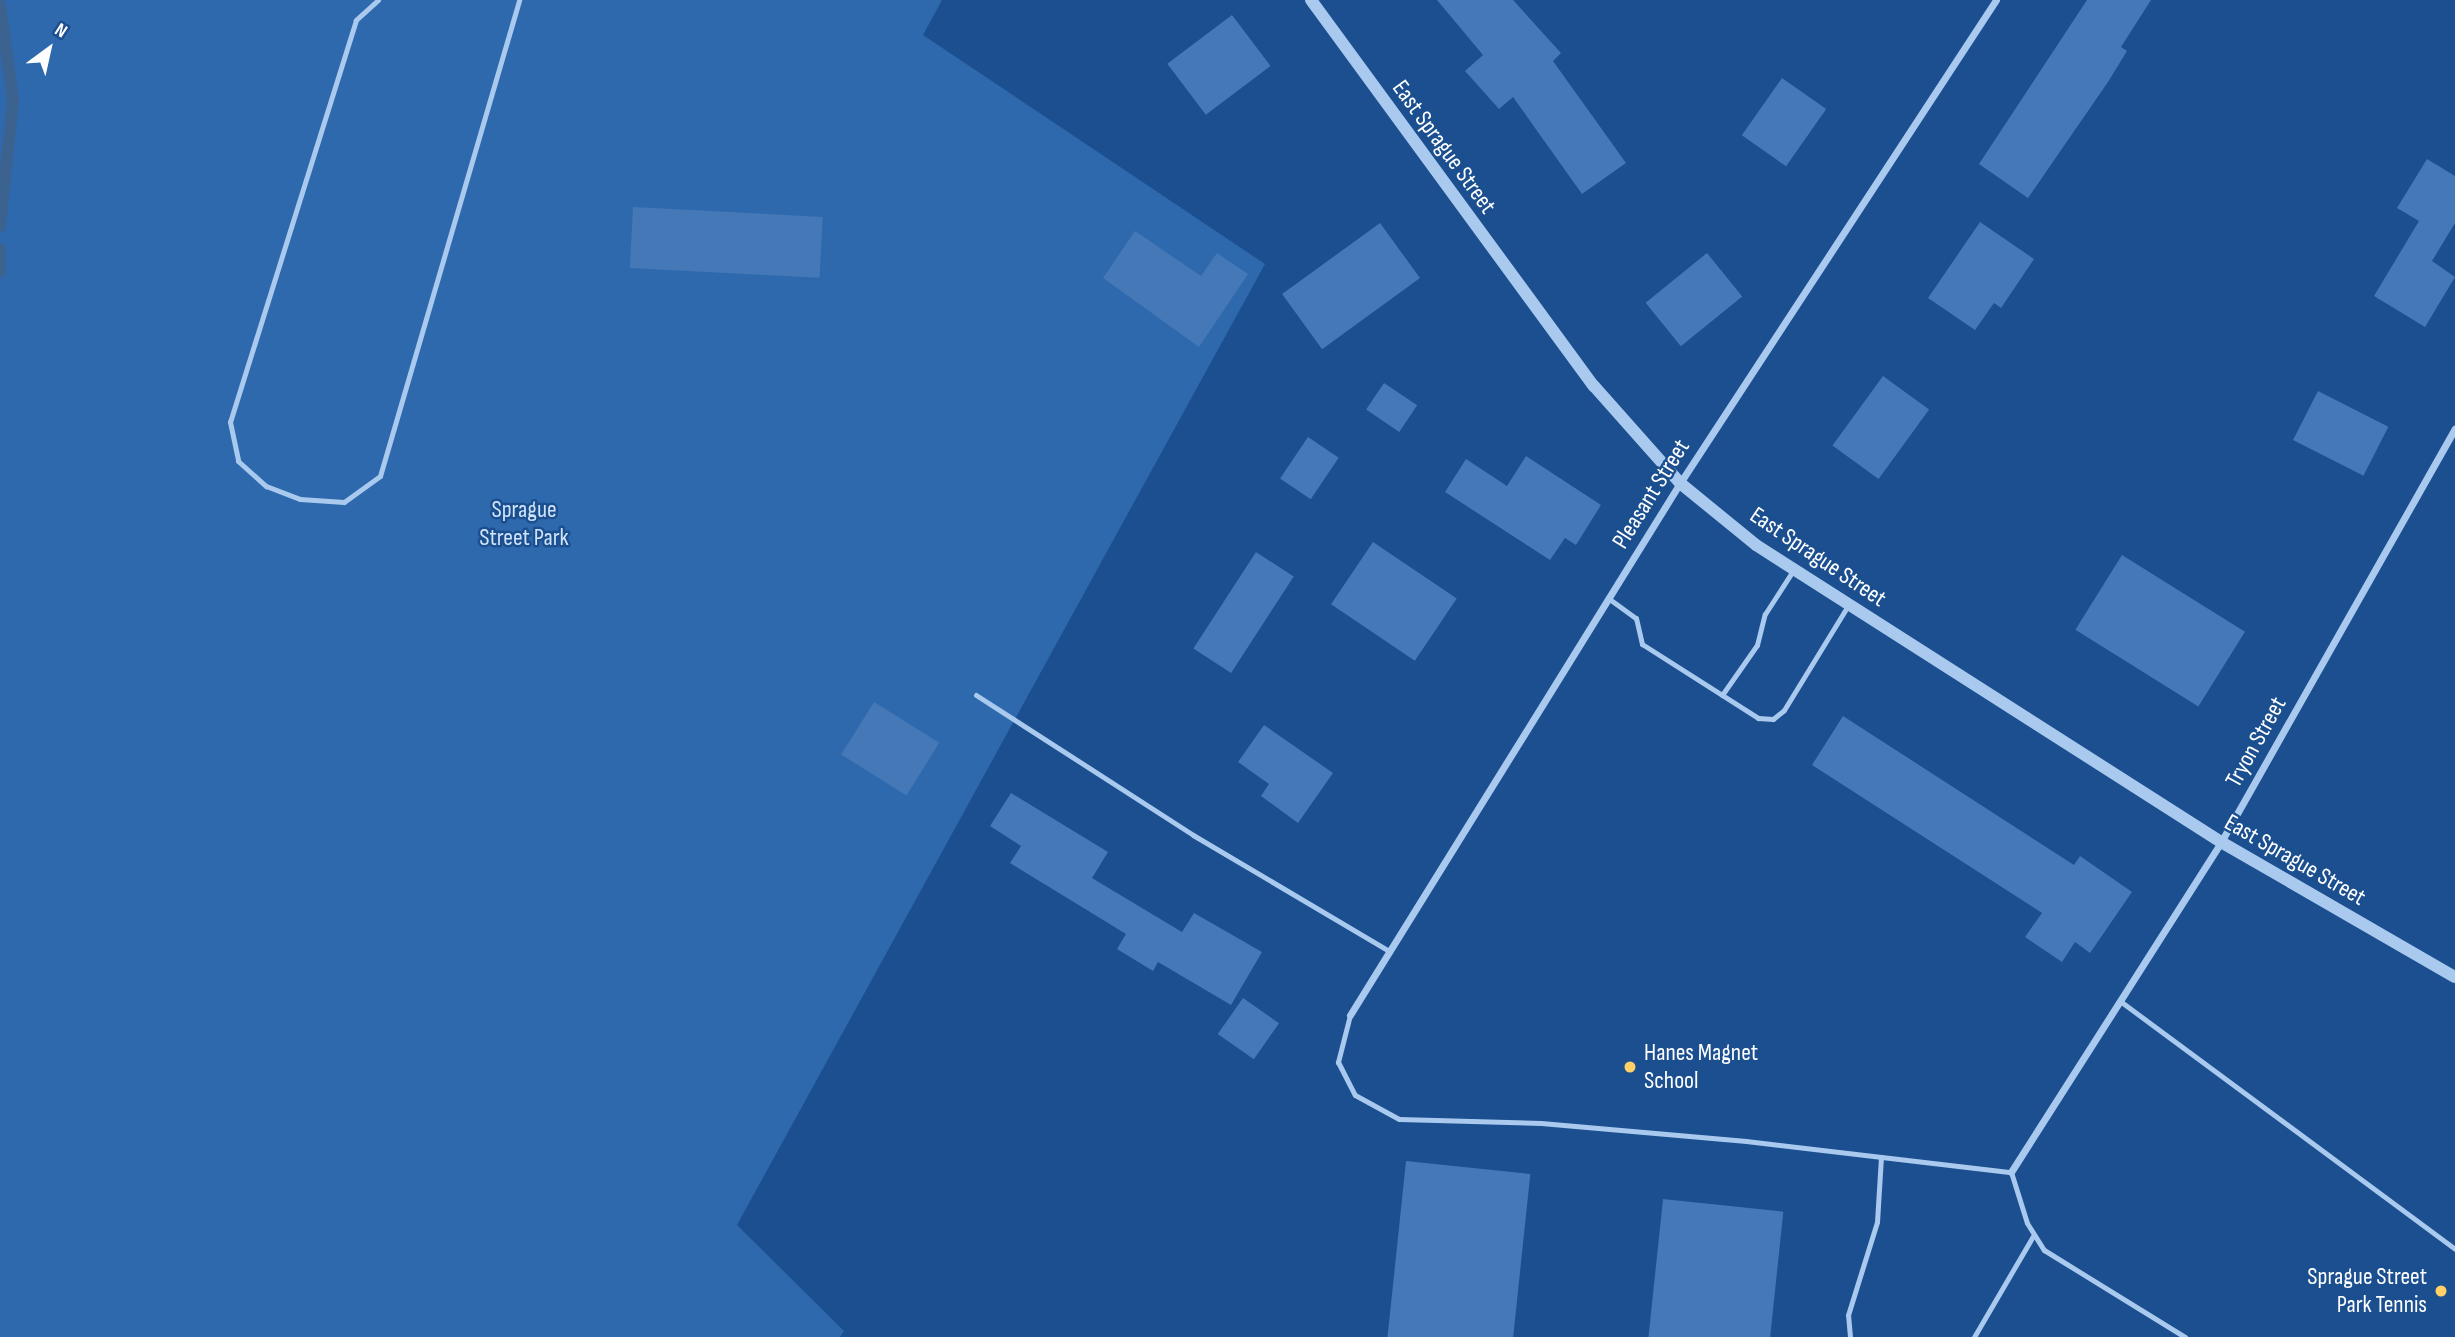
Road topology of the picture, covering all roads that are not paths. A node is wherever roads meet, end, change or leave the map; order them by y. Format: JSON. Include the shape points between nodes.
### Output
{"nodes":[{"id":1,"x":378,"y":0,"type":"edge"},
{"id":2,"x":519,"y":0,"type":"edge"},
{"id":3,"x":1311,"y":0,"type":"edge"},
{"id":4,"x":1996,"y":0,"type":"edge"},
{"id":5,"x":2455,"y":429,"type":"edge"},
{"id":6,"x":1679,"y":483,"type":"junction"},
{"id":7,"x":1794,"y":569,"type":"junction"},
{"id":8,"x":1608,"y":598,"type":"junction"},
{"id":9,"x":1849,"y":604,"type":"junction"},
{"id":10,"x":976,"y":695,"type":"dead end"},
{"id":11,"x":1722,"y":695,"type":"junction"},
{"id":12,"x":2221,"y":842,"type":"junction"},
{"id":13,"x":1389,"y":951,"type":"junction"},
{"id":14,"x":2455,"y":977,"type":"edge"},
{"id":15,"x":2120,"y":1001,"type":"junction"},
{"id":16,"x":1350,"y":1015,"type":"joint"},
{"id":17,"x":1881,"y":1157,"type":"junction"},
{"id":18,"x":2011,"y":1172,"type":"junction"},
{"id":19,"x":2033,"y":1236,"type":"junction"},
{"id":20,"x":2455,"y":1250,"type":"edge"},
{"id":21,"x":1850,"y":1337,"type":"edge"},
{"id":22,"x":1973,"y":1337,"type":"edge"},
{"id":23,"x":2185,"y":1337,"type":"edge"}],
"edges":[{"from":1,"to":2,"type":"lane","via":[[356,20],[230,422],[238,461],[266,486],[300,499],[344,502],[380,476]]},
{"from":3,"to":6,"type":"street","name":"East Sprague Street","via":[[1594,386]]},
{"from":4,"to":6,"type":"street","name":"Pleasant Street"},
{"from":5,"to":12,"type":"street","name":"Tryon Street"},
{"from":6,"to":7,"type":"street","name":"East Sprague Street"},
{"from":6,"to":8,"type":"street","name":"Pleasant Street"},
{"from":7,"to":9,"type":"street","name":"East Sprague Street"},
{"from":7,"to":11,"type":"lane","via":[[1765,614],[1757,645]]},
{"from":8,"to":11,"type":"lane","via":[[1636,618],[1642,644]]},
{"from":8,"to":13,"type":"street","name":"Pleasant Street"},
{"from":9,"to":11,"type":"lane","via":[[1773,719],[1758,718]]},
{"from":9,"to":12,"type":"street","name":"East Sprague Street"},
{"from":10,"to":13,"type":"lane","via":[[1193,835]]},
{"from":12,"to":14,"type":"street","name":"East Sprague Street"},
{"from":12,"to":15,"type":"street","name":"Tryon Street"},
{"from":13,"to":16,"type":"street","name":"Pleasant Street"},
{"from":15,"to":18,"type":"street","name":"Tryon Street"},
{"from":15,"to":20,"type":"lane"},
{"from":16,"to":17,"type":"lane","via":[[1338,1062],[1355,1095],[1399,1119],[1541,1123]]},
{"from":17,"to":18,"type":"lane"},
{"from":17,"to":21,"type":"lane","via":[[1877,1222],[1849,1315]]},
{"from":18,"to":19,"type":"lane"},
{"from":19,"to":22,"type":"lane"},
{"from":19,"to":23,"type":"lane","via":[[2044,1250]]}]}
